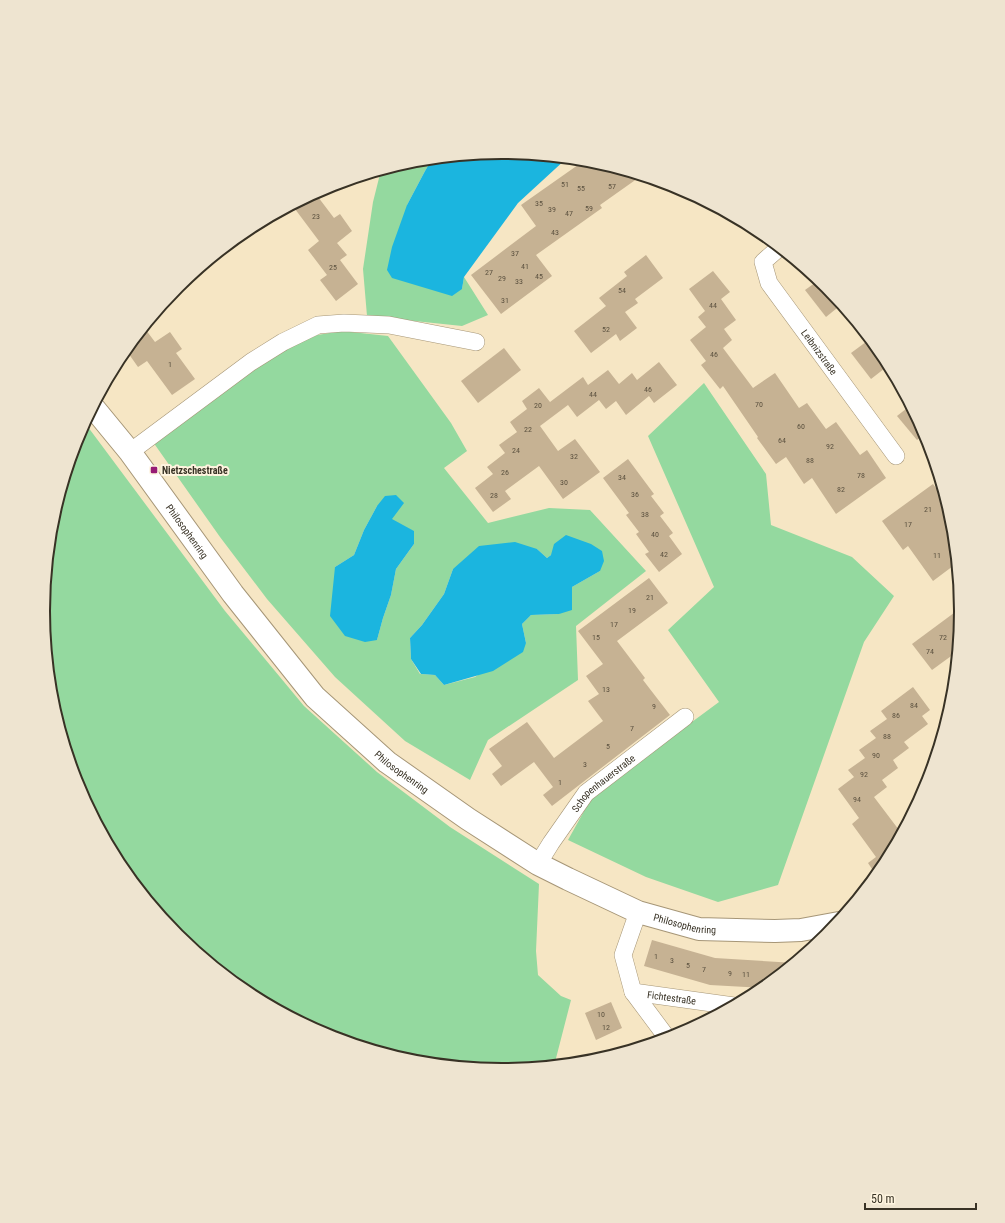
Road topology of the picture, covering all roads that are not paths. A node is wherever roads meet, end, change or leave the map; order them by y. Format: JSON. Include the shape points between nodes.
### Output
{"nodes":[{"id":1,"x":776,"y":251,"type":"edge"},
{"id":2,"x":476,"y":342,"type":"dead end"},
{"id":3,"x":97,"y":412,"type":"edge"},
{"id":4,"x":130,"y":452,"type":"junction"},
{"id":5,"x":896,"y":456,"type":"dead end"},
{"id":6,"x":685,"y":717,"type":"dead end"},
{"id":7,"x":538,"y":864,"type":"junction"},
{"id":8,"x":638,"y":912,"type":"junction"},
{"id":9,"x":828,"y":925,"type":"edge"},
{"id":10,"x":633,"y":992,"type":"junction"},
{"id":11,"x":726,"y":1005,"type":"edge"},
{"id":12,"x":664,"y":1034,"type":"edge"}],
"edges":[{"from":1,"to":5,"type":"street","name":"Leibnizstraße","via":[[763,262],[769,283]]},
{"from":2,"to":4,"type":"street","via":[[389,325],[318,325],[283,342],[251,362]]},
{"from":3,"to":4,"type":"street","name":"Philosophenring"},
{"from":4,"to":7,"type":"street","name":"Philosophenring","via":[[233,594],[315,697],[388,762],[468,819]]},
{"from":6,"to":7,"type":"street","name":"Schopenhauerstraße","via":[[586,793]]},
{"from":7,"to":8,"type":"street","name":"Philosophenring"},
{"from":8,"to":9,"type":"street","name":"Philosophenring","via":[[699,929],[775,932]]},
{"from":8,"to":10,"type":"street","name":"Fichtestraße","via":[[623,955]]},
{"from":10,"to":11,"type":"street","name":"Fichtestraße"},
{"from":10,"to":12,"type":"street","name":"Fichtestraße"}]}
